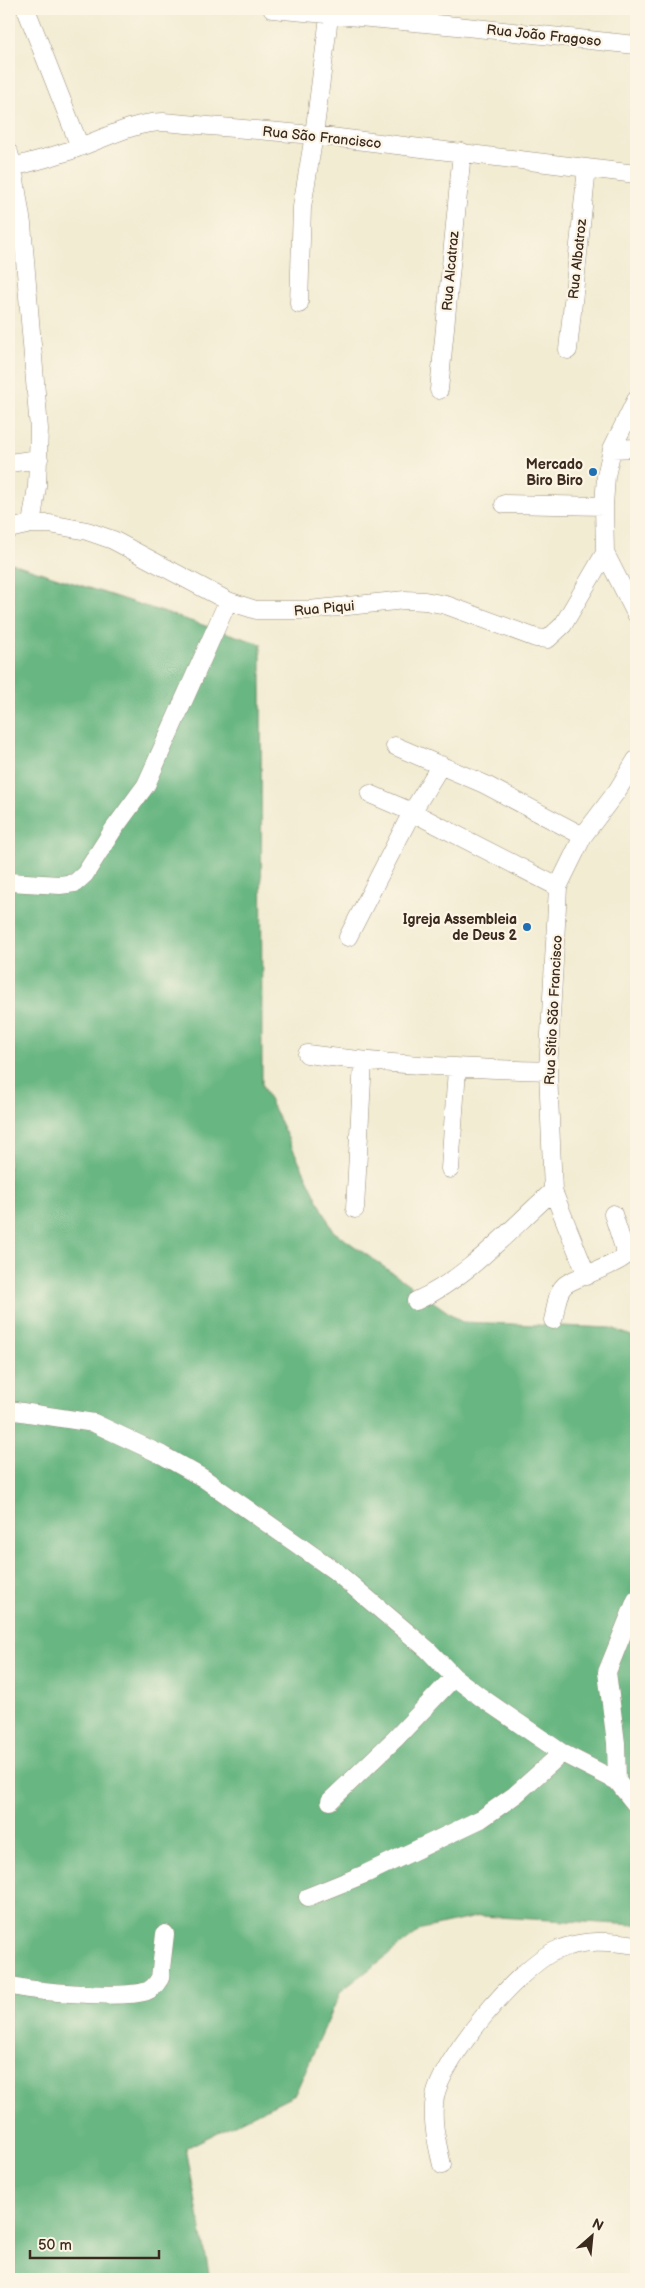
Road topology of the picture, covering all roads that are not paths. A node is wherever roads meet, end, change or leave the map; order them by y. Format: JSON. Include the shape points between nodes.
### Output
{"nodes":[{"id":1,"x":26,"y":9,"type":"edge"},
{"id":2,"x":272,"y":9,"type":"edge"},
{"id":3,"x":330,"y":12,"type":"edge"},
{"id":4,"x":457,"y":17,"type":"edge"},
{"id":5,"x":636,"y":46,"type":"edge"},
{"id":6,"x":314,"y":135,"type":"junction"},
{"id":7,"x":80,"y":147,"type":"junction"},
{"id":8,"x":462,"y":152,"type":"junction"},
{"id":9,"x":11,"y":160,"type":"edge"},
{"id":10,"x":587,"y":168,"type":"junction"},
{"id":11,"x":636,"y":174,"type":"edge"},
{"id":12,"x":15,"y":225,"type":"edge"},
{"id":13,"x":299,"y":304,"type":"dead end"},
{"id":14,"x":568,"y":350,"type":"dead end"},
{"id":15,"x":439,"y":390,"type":"dead end"},
{"id":16,"x":636,"y":400,"type":"edge"},
{"id":17,"x":636,"y":448,"type":"edge"},
{"id":18,"x":612,"y":449,"type":"junction"},
{"id":19,"x":39,"y":459,"type":"junction"},
{"id":20,"x":9,"y":463,"type":"edge"},
{"id":21,"x":504,"y":504,"type":"dead end"},
{"id":22,"x":604,"y":506,"type":"junction"},
{"id":23,"x":31,"y":524,"type":"junction"},
{"id":24,"x":9,"y":529,"type":"edge"},
{"id":25,"x":605,"y":553,"type":"junction"},
{"id":26,"x":228,"y":601,"type":"junction"},
{"id":27,"x":636,"y":614,"type":"edge"},
{"id":28,"x":395,"y":746,"type":"dead end"},
{"id":29,"x":441,"y":765,"type":"junction"},
{"id":30,"x":635,"y":767,"type":"edge"},
{"id":31,"x":370,"y":794,"type":"dead end"},
{"id":32,"x":412,"y":812,"type":"junction"},
{"id":33,"x":582,"y":836,"type":"junction"},
{"id":34,"x":9,"y":882,"type":"edge"},
{"id":35,"x":558,"y":887,"type":"junction"},
{"id":36,"x":348,"y":936,"type":"dead end"},
{"id":37,"x":307,"y":1054,"type":"dead end"},
{"id":38,"x":364,"y":1062,"type":"junction"},
{"id":39,"x":456,"y":1068,"type":"junction"},
{"id":40,"x":548,"y":1071,"type":"junction"},
{"id":41,"x":450,"y":1170,"type":"dead end"},
{"id":42,"x":553,"y":1190,"type":"junction"},
{"id":43,"x":355,"y":1209,"type":"dead end"},
{"id":44,"x":613,"y":1214,"type":"dead end"},
{"id":45,"x":587,"y":1276,"type":"junction"},
{"id":46,"x":416,"y":1300,"type":"dead end"},
{"id":47,"x":553,"y":1320,"type":"dead end"},
{"id":48,"x":9,"y":1410,"type":"edge"},
{"id":49,"x":636,"y":1600,"type":"edge"},
{"id":50,"x":454,"y":1677,"type":"junction"},
{"id":51,"x":562,"y":1752,"type":"junction"},
{"id":52,"x":617,"y":1781,"type":"junction"},
{"id":53,"x":330,"y":1801,"type":"dead end"},
{"id":54,"x":636,"y":1805,"type":"edge"},
{"id":55,"x":308,"y":1897,"type":"dead end"},
{"id":56,"x":165,"y":1934,"type":"dead end"},
{"id":57,"x":636,"y":1946,"type":"edge"},
{"id":58,"x":9,"y":1985,"type":"edge"},
{"id":59,"x":442,"y":2165,"type":"dead end"}],
"edges":[{"from":1,"to":7,"type":"street"},
{"from":2,"to":3,"type":"street","name":"Rua João Fragoso"},
{"from":3,"to":4,"type":"street","name":"Rua João Fragoso"},
{"from":3,"to":6,"type":"street"},
{"from":4,"to":5,"type":"street","name":"Rua João Fragoso"},
{"from":6,"to":7,"type":"street","name":"Rua São Francisco","via":[[163,122],[145,123]]},
{"from":6,"to":8,"type":"street","name":"Rua São Francisco"},
{"from":6,"to":13,"type":"street","via":[[302,208]]},
{"from":7,"to":9,"type":"street","name":"Rua São Francisco"},
{"from":8,"to":10,"type":"street","name":"Rua São Francisco"},
{"from":8,"to":15,"type":"street","name":"Rua Alcatraz"},
{"from":9,"to":12,"type":"street"},
{"from":10,"to":11,"type":"street","name":"Rua São Francisco"},
{"from":10,"to":14,"type":"street","name":"Rua Albatroz"},
{"from":12,"to":19,"type":"street","via":[[39,429]]},
{"from":16,"to":18,"type":"street"},
{"from":17,"to":18,"type":"street"},
{"from":18,"to":22,"type":"street"},
{"from":19,"to":20,"type":"street"},
{"from":19,"to":23,"type":"street"},
{"from":21,"to":22,"type":"street"},
{"from":22,"to":25,"type":"street"},
{"from":23,"to":24,"type":"street","name":"Rua Piqui"},
{"from":23,"to":26,"type":"street","name":"Rua Piqui","via":[[87,531],[113,540]]},
{"from":25,"to":26,"type":"street","name":"Rua Piqui","via":[[563,625],[548,639],[536,638],[425,601],[277,611],[256,610]]},
{"from":25,"to":27,"type":"street"},
{"from":26,"to":34,"type":"street","via":[[146,785],[85,874],[74,882],[60,885]]},
{"from":28,"to":29,"type":"street"},
{"from":29,"to":32,"type":"street"},
{"from":29,"to":33,"type":"street"},
{"from":30,"to":33,"type":"street","name":"Rua Sítio São Francisco"},
{"from":31,"to":32,"type":"street"},
{"from":32,"to":35,"type":"street"},
{"from":32,"to":36,"type":"street"},
{"from":33,"to":35,"type":"street","name":"Rua Sítio São Francisco"},
{"from":35,"to":40,"type":"street","name":"Rua Sítio São Francisco"},
{"from":37,"to":38,"type":"street"},
{"from":38,"to":39,"type":"street"},
{"from":38,"to":43,"type":"street"},
{"from":39,"to":40,"type":"street"},
{"from":39,"to":41,"type":"street"},
{"from":40,"to":42,"type":"street","name":"Rua Sítio São Francisco"},
{"from":42,"to":45,"type":"street","name":"Rua Sítio São Francisco"},
{"from":42,"to":46,"type":"street","via":[[455,1279]]},
{"from":44,"to":45,"type":"street","via":[[625,1255]]},
{"from":45,"to":47,"type":"street","via":[[562,1287]]},
{"from":48,"to":50,"type":"street","via":[[94,1423],[203,1478],[343,1577]]},
{"from":49,"to":52,"type":"street","via":[[607,1672]]},
{"from":50,"to":51,"type":"street"},
{"from":50,"to":53,"type":"street"},
{"from":51,"to":52,"type":"street"},
{"from":51,"to":55,"type":"street","via":[[515,1795],[481,1818],[366,1874]]},
{"from":52,"to":54,"type":"street"},
{"from":56,"to":58,"type":"street","via":[[160,1978],[147,1991],[82,1994]]},
{"from":57,"to":59,"type":"street","via":[[604,1940],[556,1950],[522,1973],[503,1994],[450,2065],[435,2095],[434,2134]]}]}
